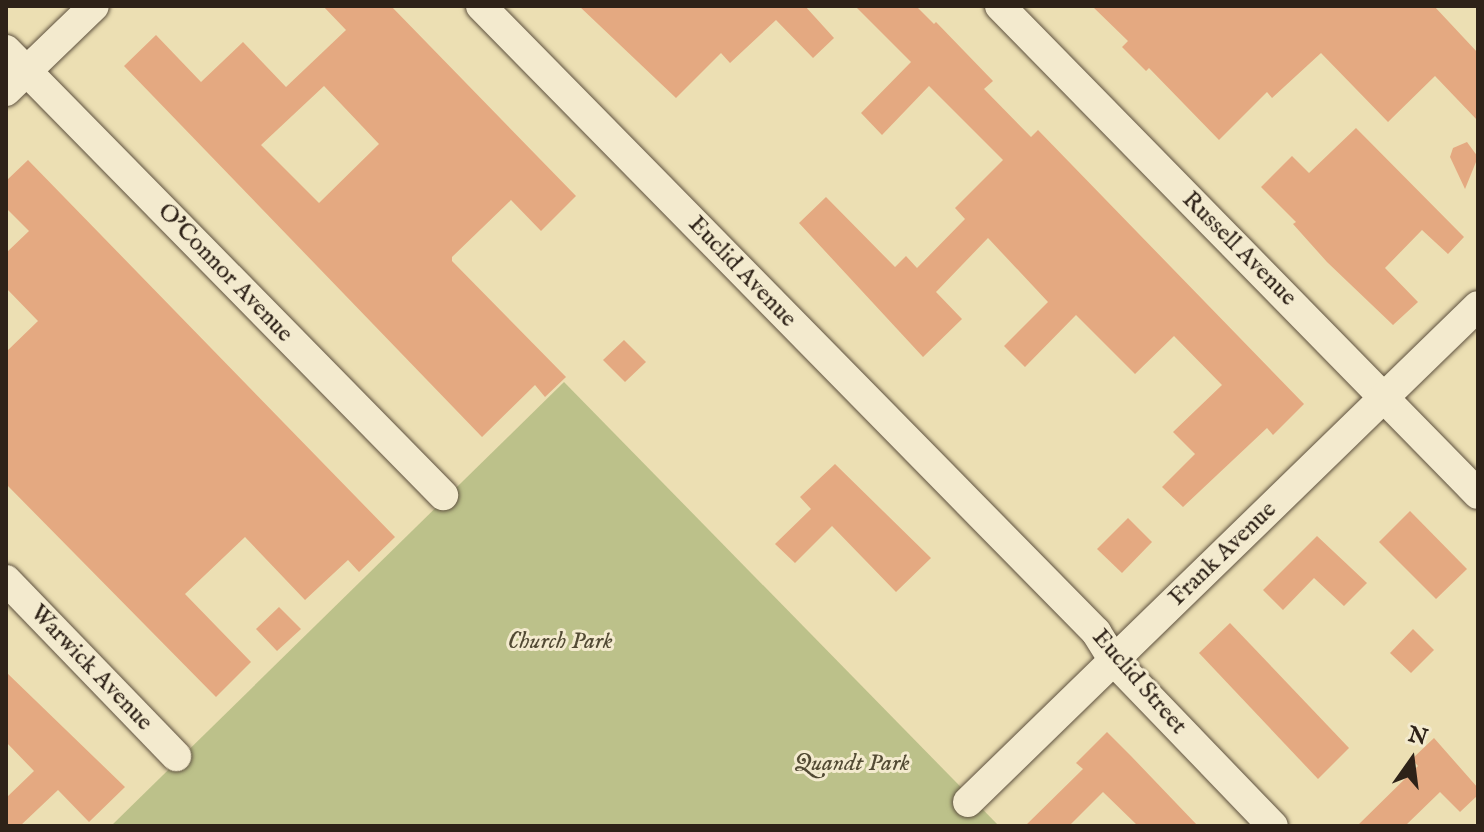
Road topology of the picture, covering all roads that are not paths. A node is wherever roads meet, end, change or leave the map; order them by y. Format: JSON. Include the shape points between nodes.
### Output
{"nodes":[{"id":1,"x":94,"y":6,"type":"edge"},
{"id":2,"x":481,"y":6,"type":"edge"},
{"id":3,"x":1000,"y":6,"type":"edge"},
{"id":4,"x":13,"y":71,"type":"edge"},
{"id":5,"x":1478,"y":306,"type":"edge"},
{"id":6,"x":1384,"y":397,"type":"junction"},
{"id":7,"x":1478,"y":494,"type":"edge"},
{"id":8,"x":443,"y":495,"type":"dead end"},
{"id":9,"x":1003,"y":538,"type":"joint"},
{"id":10,"x":6,"y":580,"type":"edge"},
{"id":11,"x":1114,"y":661,"type":"junction"},
{"id":12,"x":176,"y":756,"type":"dead end"},
{"id":13,"x":968,"y":802,"type":"dead end"},
{"id":14,"x":1273,"y":826,"type":"edge"}],
"edges":[{"from":1,"to":4,"type":"street"},
{"from":2,"to":9,"type":"street","name":"Euclid Avenue"},
{"from":3,"to":6,"type":"street","name":"Russell Avenue"},
{"from":4,"to":8,"type":"street","name":"O'Connor Avenue"},
{"from":5,"to":6,"type":"street","name":"Frank Avenue"},
{"from":6,"to":7,"type":"street","name":"Russell Avenue"},
{"from":6,"to":11,"type":"street","name":"Frank Avenue"},
{"from":9,"to":11,"type":"street","name":"Euclid Street","via":[[1096,632]]},
{"from":10,"to":12,"type":"street","name":"Warwick Avenue"},
{"from":11,"to":13,"type":"street","name":"Frank Avenue"},
{"from":11,"to":14,"type":"street","name":"Euclid Street"}]}
